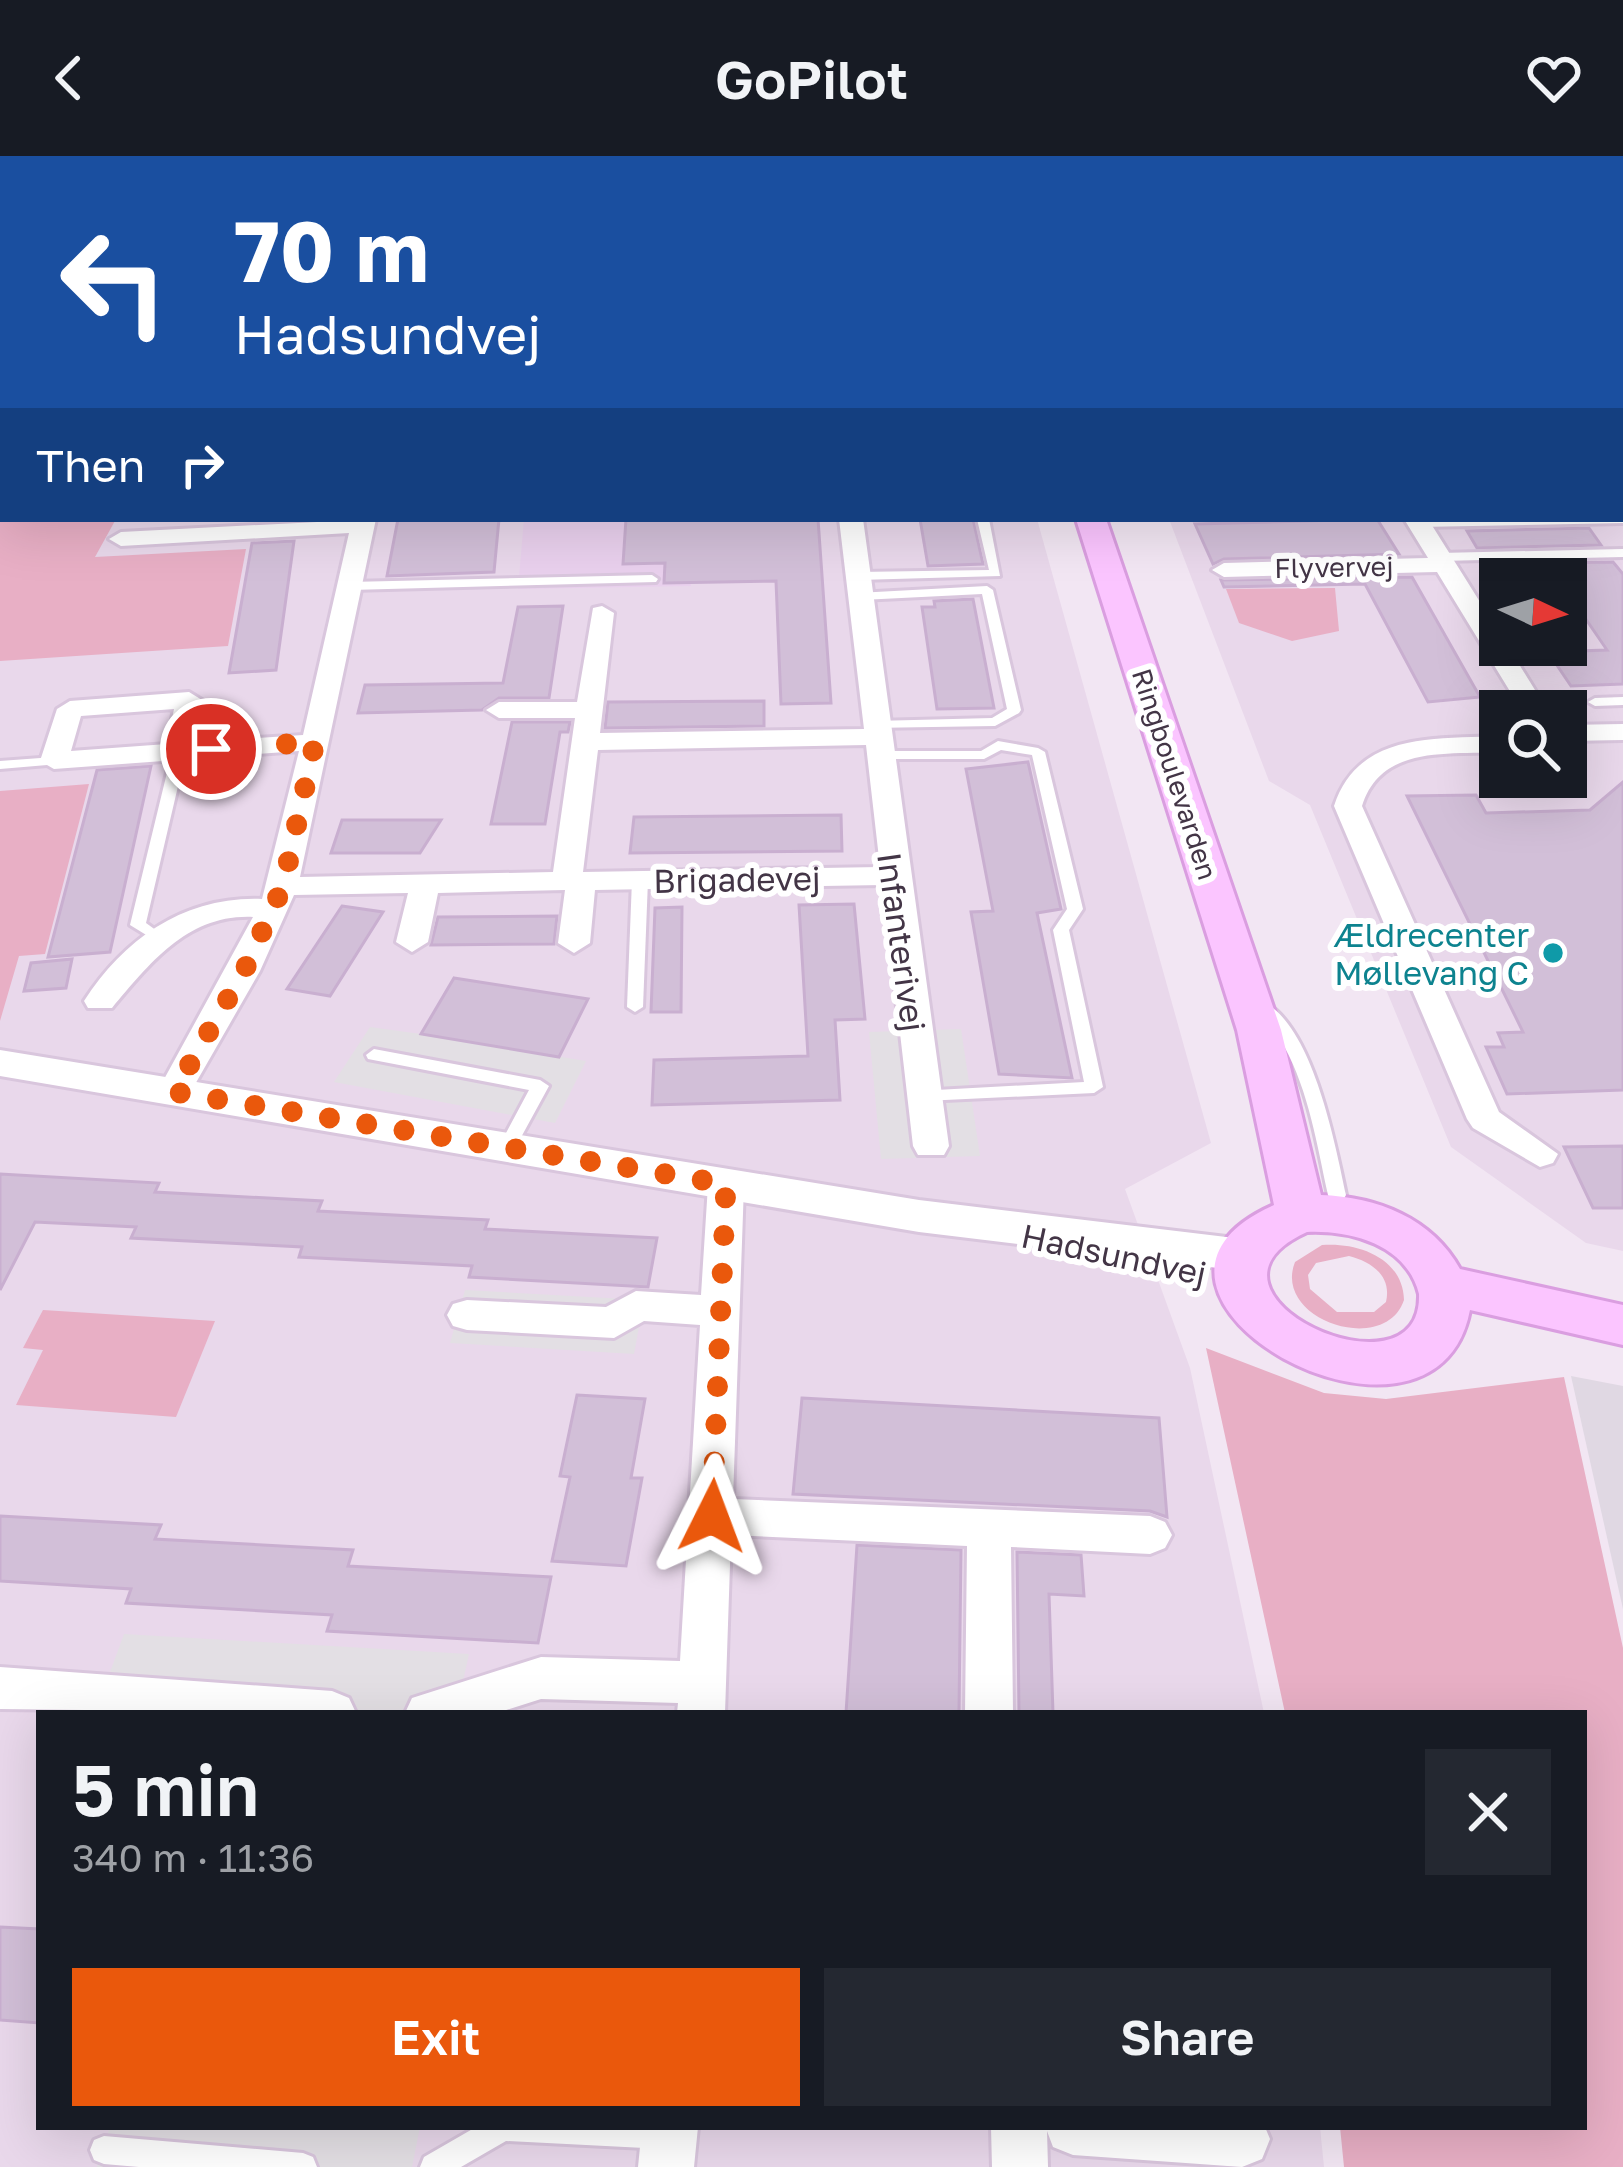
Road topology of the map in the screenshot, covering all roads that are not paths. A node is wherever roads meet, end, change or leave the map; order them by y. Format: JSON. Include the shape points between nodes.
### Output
{"nodes":[{"id":1,"x":363,"y":522,"type":"edge"},
{"id":2,"x":851,"y":522,"type":"edge"},
{"id":3,"x":984,"y":522,"type":"edge"},
{"id":4,"x":1092,"y":522,"type":"edge"},
{"id":5,"x":1418,"y":522,"type":"edge"},
{"id":6,"x":121,"y":539,"type":"dead end"},
{"id":7,"x":1623,"y":553,"type":"edge"},
{"id":8,"x":1442,"y":561,"type":"junction"},
{"id":9,"x":1224,"y":570,"type":"dead end"},
{"id":10,"x":652,"y":579,"type":"dead end"},
{"id":11,"x":350,"y":586,"type":"junction"},
{"id":12,"x":860,"y":586,"type":"junction"},
{"id":13,"x":602,"y":613,"type":"dead end"},
{"id":14,"x":1522,"y":690,"type":"edge"},
{"id":15,"x":1623,"y":701,"type":"edge"},
{"id":16,"x":1595,"y":702,"type":"dead end"},
{"id":17,"x":499,"y":710,"type":"dead end"},
{"id":18,"x":590,"y":710,"type":"junction"},
{"id":19,"x":1623,"y":732,"type":"edge"},
{"id":20,"x":1587,"y":733,"type":"edge"},
{"id":21,"x":877,"y":739,"type":"junction"},
{"id":22,"x":315,"y":742,"type":"junction"},
{"id":23,"x":585,"y":742,"type":"junction"},
{"id":24,"x":1479,"y":746,"type":"edge"},
{"id":25,"x":179,"y":752,"type":"junction"},
{"id":26,"x":54,"y":761,"type":"junction"},
{"id":27,"x":0,"y":765,"type":"edge"},
{"id":28,"x":892,"y":876,"type":"junction"},
{"id":29,"x":640,"y":880,"type":"junction"},
{"id":30,"x":574,"y":881,"type":"junction"},
{"id":31,"x":425,"y":884,"type":"junction"},
{"id":32,"x":278,"y":898,"type":"junction"},
{"id":33,"x":156,"y":937,"type":"junction"},
{"id":34,"x":412,"y":942,"type":"dead end"},
{"id":35,"x":574,"y":943,"type":"dead end"},
{"id":36,"x":100,"y":1001,"type":"dead end"},
{"id":37,"x":634,"y":1007,"type":"dead end"},
{"id":38,"x":374,"y":1055,"type":"dead end"},
{"id":39,"x":0,"y":1063,"type":"edge"},
{"id":40,"x":174,"y":1092,"type":"junction"},
{"id":41,"x":924,"y":1095,"type":"junction"},
{"id":42,"x":931,"y":1146,"type":"dead end"},
{"id":43,"x":506,"y":1148,"type":"junction"},
{"id":44,"x":1540,"y":1154,"type":"dead end"},
{"id":45,"x":726,"y":1184,"type":"junction"},
{"id":46,"x":1328,"y":1207,"type":"junction"},
{"id":47,"x":1242,"y":1268,"type":"junction"},
{"id":48,"x":1442,"y":1304,"type":"junction"},
{"id":49,"x":721,"y":1311,"type":"junction"},
{"id":50,"x":467,"y":1315,"type":"dead end"},
{"id":51,"x":1623,"y":1324,"type":"edge"},
{"id":52,"x":1623,"y":1338,"type":"edge"},
{"id":53,"x":712,"y":1516,"type":"junction"},
{"id":54,"x":989,"y":1528,"type":"junction"},
{"id":55,"x":1150,"y":1535,"type":"dead end"},
{"id":56,"x":0,"y":1688,"type":"edge"},
{"id":57,"x":703,"y":1698,"type":"edge"},
{"id":58,"x":292,"y":1710,"type":"edge"},
{"id":59,"x":440,"y":1710,"type":"edge"},
{"id":60,"x":989,"y":1710,"type":"edge"},
{"id":61,"x":498,"y":2130,"type":"edge"},
{"id":62,"x":534,"y":2130,"type":"edge"},
{"id":63,"x":1019,"y":2130,"type":"edge"},
{"id":64,"x":1119,"y":2130,"type":"edge"},
{"id":65,"x":1242,"y":2138,"type":"dead end"},
{"id":66,"x":668,"y":2143,"type":"edge"},
{"id":67,"x":104,"y":2150,"type":"dead end"},
{"id":68,"x":303,"y":2167,"type":"edge"},
{"id":69,"x":434,"y":2167,"type":"edge"},
{"id":70,"x":1020,"y":2167,"type":"edge"}],
"edges":[{"from":1,"to":6,"type":"street"},
{"from":1,"to":11,"type":"street"},
{"from":2,"to":12,"type":"street","name":"Infanterivej"},
{"from":3,"to":12,"type":"lane","via":[[996,572]]},
{"from":4,"to":46,"type":"main road","name":"Ringboulevarden","via":[[1252,1008]]},
{"from":5,"to":8,"type":"street","name":"Flyvervej"},
{"from":7,"to":8,"type":"lane"},
{"from":8,"to":9,"type":"street","name":"Flyvervej"},
{"from":8,"to":14,"type":"street","name":"Flyvervej"},
{"from":10,"to":11,"type":"lane"},
{"from":11,"to":22,"type":"street"},
{"from":12,"to":21,"type":"street","name":"Infanterivej"},
{"from":12,"to":21,"type":"lane","via":[[987,590],[1014,710],[995,722]]},
{"from":13,"to":18,"type":"street"},
{"from":15,"to":16,"type":"lane"},
{"from":17,"to":18,"type":"street"},
{"from":18,"to":23,"type":"street"},
{"from":19,"to":20,"type":"street"},
{"from":21,"to":23,"type":"street"},
{"from":21,"to":28,"type":"street","name":"Infanterivej"},
{"from":21,"to":41,"type":"lane","via":[[984,755],[998,745],[1038,752],[1075,909],[1061,930],[1094,1087]]},
{"from":22,"to":25,"type":"street"},
{"from":22,"to":32,"type":"street"},
{"from":23,"to":30,"type":"street"},
{"from":24,"to":44,"type":"street","via":[[1371,760],[1352,781],[1348,806],[1485,1119]]},
{"from":25,"to":26,"type":"street"},
{"from":25,"to":26,"type":"street","via":[[189,700],[70,709]]},
{"from":25,"to":33,"type":"lane","via":[[138,925]]},
{"from":26,"to":27,"type":"lane"},
{"from":28,"to":29,"type":"street","name":"Brigadevej"},
{"from":28,"to":41,"type":"street","name":"Infanterivej"},
{"from":29,"to":30,"type":"street","name":"Brigadevej"},
{"from":29,"to":37,"type":"lane"},
{"from":30,"to":31,"type":"street","name":"Brigadevej"},
{"from":30,"to":35,"type":"street"},
{"from":31,"to":32,"type":"street","name":"Brigadevej"},
{"from":31,"to":34,"type":"street"},
{"from":32,"to":33,"type":"street","name":"Brigadevej","via":[[210,910]]},
{"from":32,"to":40,"type":"street"},
{"from":33,"to":36,"type":"street"},
{"from":38,"to":43,"type":"lane","via":[[540,1085]]},
{"from":39,"to":40,"type":"street","name":"Hadsundvej"},
{"from":40,"to":43,"type":"street","name":"Hadsundvej"},
{"from":41,"to":42,"type":"street","name":"Infanterivej"},
{"from":43,"to":45,"type":"street","name":"Hadsundvej"},
{"from":45,"to":47,"type":"street","name":"Hadsundvej"},
{"from":45,"to":49,"type":"street"},
{"from":46,"to":47,"type":"main road","via":[[1270,1224]]},
{"from":46,"to":48,"type":"main road","via":[[1407,1240]]},
{"from":47,"to":48,"type":"main road","via":[[1250,1306],[1269,1329],[1330,1360],[1392,1362],[1414,1353]]},
{"from":48,"to":51,"type":"main road"},
{"from":48,"to":52,"type":"main road"},
{"from":49,"to":50,"type":"street","via":[[636,1306],[614,1323]]},
{"from":49,"to":53,"type":"street"},
{"from":53,"to":54,"type":"street"},
{"from":53,"to":57,"type":"street"},
{"from":54,"to":55,"type":"street"},
{"from":54,"to":60,"type":"street"},
{"from":56,"to":58,"type":"street"},
{"from":57,"to":59,"type":"street","via":[[541,1678]]},
{"from":61,"to":69,"type":"lane"},
{"from":62,"to":66,"type":"lane"},
{"from":63,"to":70,"type":"street"},
{"from":64,"to":65,"type":"street"},
{"from":67,"to":68,"type":"lane"}]}
